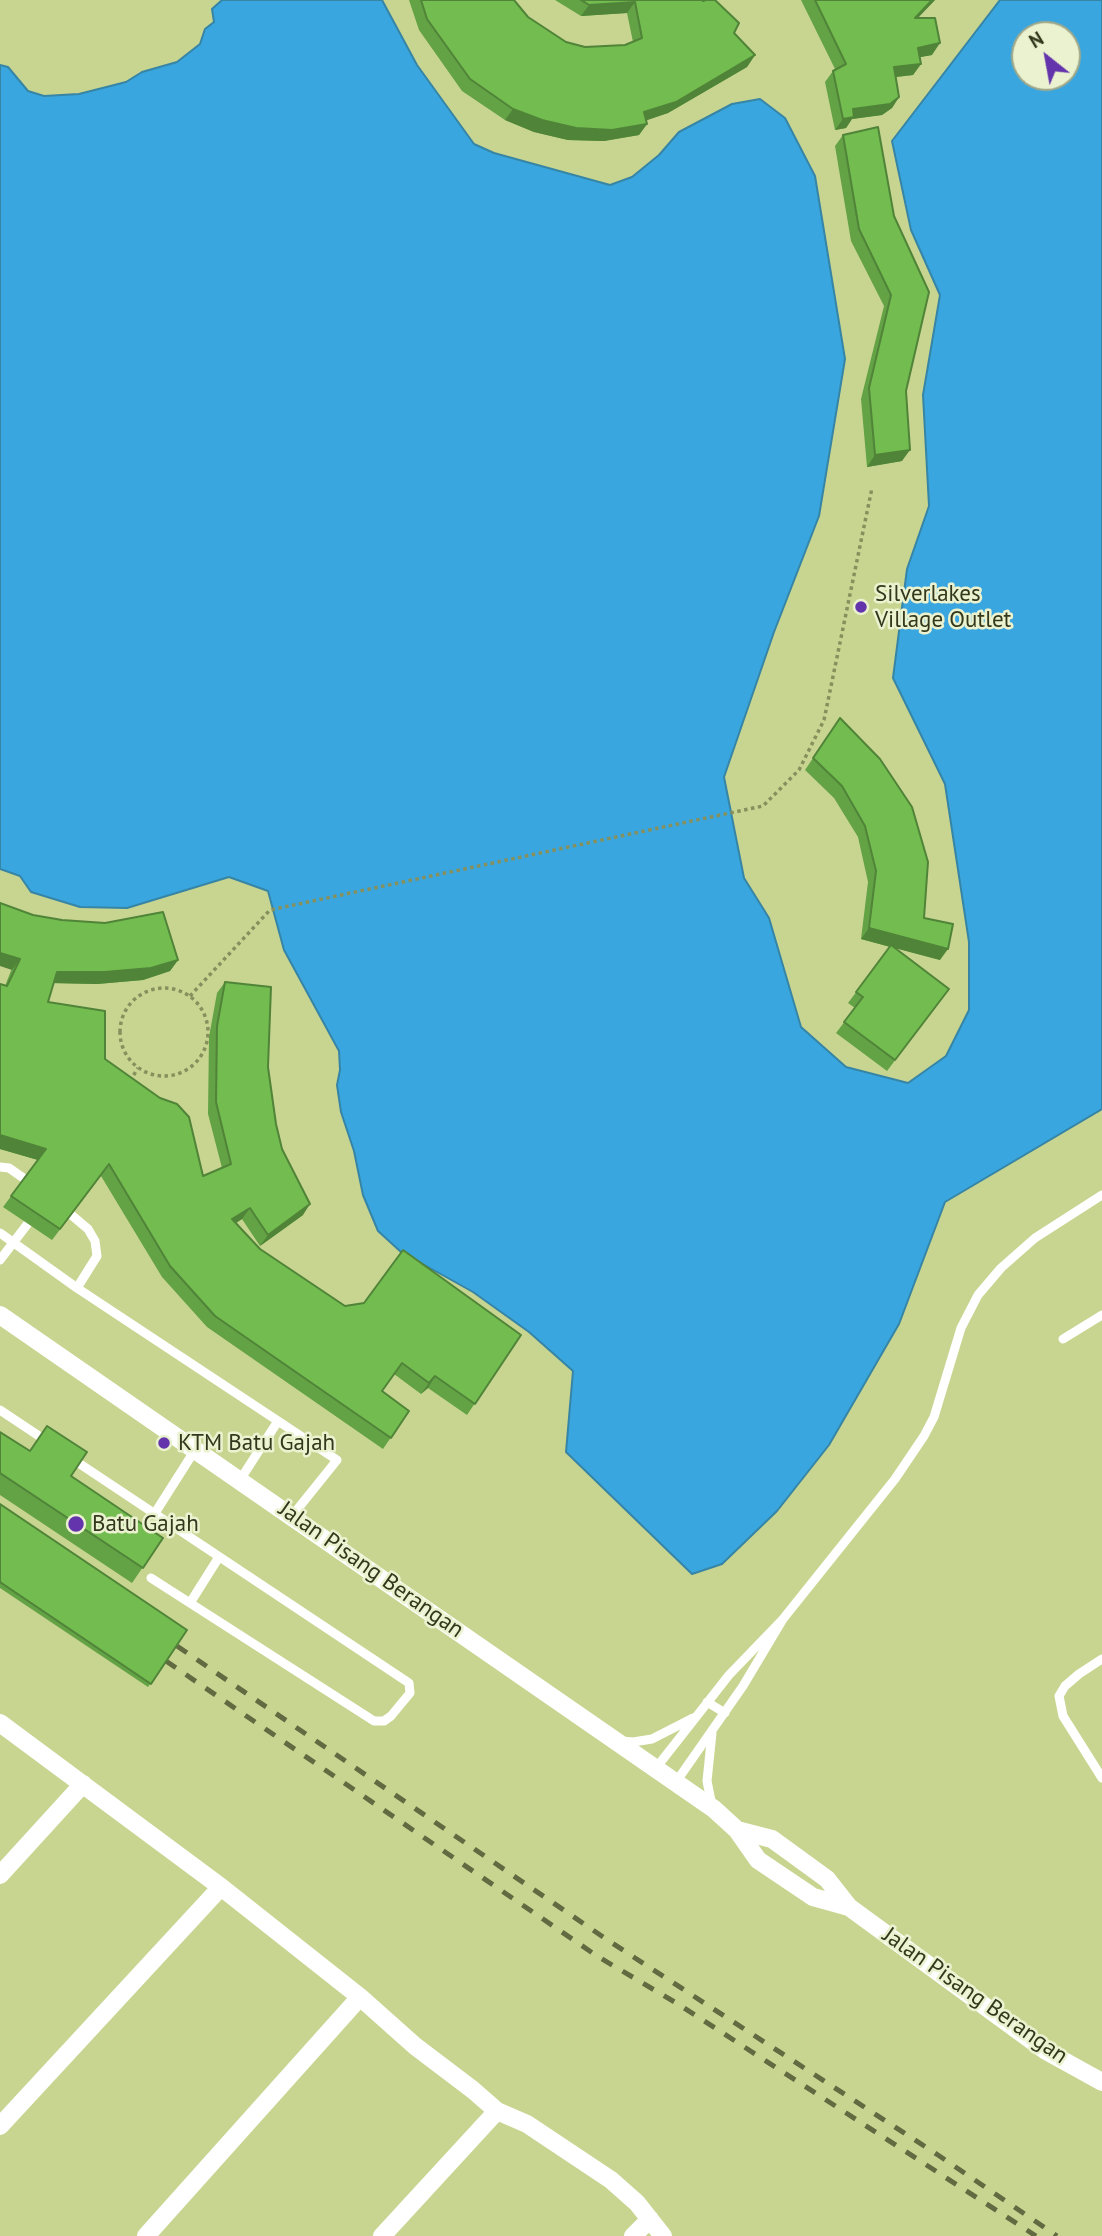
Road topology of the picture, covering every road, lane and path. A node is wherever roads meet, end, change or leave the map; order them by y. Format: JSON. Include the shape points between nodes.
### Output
{"nodes":[{"id":1,"x":872,"y":488,"type":"dead end"},
{"id":2,"x":190,"y":996,"type":"junction"},
{"id":3,"x":138,"y":1069,"type":"junction"},
{"id":4,"x":124,"y":1090,"type":"edge"},
{"id":5,"x":0,"y":1167,"type":"edge"},
{"id":6,"x":40,"y":1189,"type":"edge"},
{"id":7,"x":1102,"y":1195,"type":"edge"},
{"id":8,"x":50,"y":1197,"type":"edge"},
{"id":9,"x":29,"y":1222,"type":"edge"},
{"id":10,"x":0,"y":1233,"type":"edge"},
{"id":11,"x":13,"y":1243,"type":"junction"},
{"id":12,"x":0,"y":1260,"type":"edge"},
{"id":13,"x":77,"y":1288,"type":"junction"},
{"id":14,"x":0,"y":1315,"type":"edge"},
{"id":15,"x":1102,"y":1315,"type":"edge"},
{"id":16,"x":1063,"y":1339,"type":"dead end"},
{"id":17,"x":0,"y":1410,"type":"edge"},
{"id":18,"x":278,"y":1421,"type":"junction"},
{"id":19,"x":55,"y":1447,"type":"edge"},
{"id":20,"x":195,"y":1450,"type":"junction"},
{"id":21,"x":66,"y":1454,"type":"edge"},
{"id":22,"x":240,"y":1480,"type":"junction"},
{"id":23,"x":155,"y":1513,"type":"junction"},
{"id":24,"x":292,"y":1516,"type":"junction"},
{"id":25,"x":219,"y":1557,"type":"junction"},
{"id":26,"x":151,"y":1578,"type":"edge"},
{"id":27,"x":190,"y":1603,"type":"junction"},
{"id":28,"x":783,"y":1619,"type":"junction"},
{"id":29,"x":1102,"y":1659,"type":"edge"},
{"id":30,"x":708,"y":1702,"type":"junction"},
{"id":31,"x":725,"y":1713,"type":"junction"},
{"id":32,"x":696,"y":1717,"type":"junction"},
{"id":33,"x":0,"y":1723,"type":"edge"},
{"id":34,"x":712,"y":1731,"type":"junction"},
{"id":35,"x":613,"y":1739,"type":"junction"},
{"id":36,"x":656,"y":1768,"type":"junction"},
{"id":37,"x":1102,"y":1778,"type":"edge"},
{"id":38,"x":676,"y":1782,"type":"junction"},
{"id":39,"x":83,"y":1784,"type":"junction"},
{"id":40,"x":714,"y":1809,"type":"junction"},
{"id":41,"x":737,"y":1830,"type":"junction"},
{"id":42,"x":772,"y":1839,"type":"junction"},
{"id":43,"x":758,"y":1860,"type":"junction"},
{"id":44,"x":0,"y":1875,"type":"edge"},
{"id":45,"x":827,"y":1879,"type":"junction"},
{"id":46,"x":221,"y":1887,"type":"junction"},
{"id":47,"x":813,"y":1898,"type":"junction"},
{"id":48,"x":849,"y":1907,"type":"junction"},
{"id":49,"x":360,"y":1997,"type":"junction"},
{"id":50,"x":1102,"y":2082,"type":"edge"},
{"id":51,"x":497,"y":2111,"type":"junction"},
{"id":52,"x":0,"y":2126,"type":"edge"},
{"id":53,"x":650,"y":2219,"type":"junction"},
{"id":54,"x":146,"y":2236,"type":"edge"},
{"id":55,"x":382,"y":2236,"type":"edge"},
{"id":56,"x":633,"y":2236,"type":"edge"},
{"id":57,"x":663,"y":2236,"type":"edge"}],
"edges":[{"from":1,"to":2,"type":"path","via":[[824,720],[799,770],[762,806],[270,910]]},
{"from":2,"to":3,"type":"path","via":[[206,1018],[206,1045],[200,1058],[178,1074],[164,1076]]},
{"from":2,"to":3,"type":"path","via":[[160,989],[132,1001],[120,1028],[121,1044]]},
{"from":3,"to":4,"type":"path"},
{"from":5,"to":6,"type":"lane"},
{"from":7,"to":28,"type":"lane","via":[[1035,1238],[978,1295],[961,1328],[924,1436]]},
{"from":8,"to":13,"type":"lane","via":[[96,1241],[97,1256]]},
{"from":9,"to":11,"type":"lane"},
{"from":10,"to":11,"type":"lane"},
{"from":11,"to":12,"type":"lane"},
{"from":11,"to":13,"type":"lane"},
{"from":13,"to":18,"type":"lane"},
{"from":14,"to":20,"type":"street","name":"Jalan Pisang Berangan"},
{"from":15,"to":16,"type":"lane"},
{"from":17,"to":19,"type":"lane"},
{"from":18,"to":22,"type":"lane"},
{"from":18,"to":24,"type":"lane","via":[[337,1460]]},
{"from":20,"to":22,"type":"street","name":"Jalan Pisang Berangan"},
{"from":20,"to":23,"type":"lane"},
{"from":21,"to":23,"type":"lane"},
{"from":22,"to":24,"type":"street","name":"Jalan Pisang Berangan"},
{"from":23,"to":25,"type":"lane"},
{"from":24,"to":35,"type":"street","name":"Jalan Pisang Berangan"},
{"from":25,"to":27,"type":"lane"},
{"from":25,"to":27,"type":"lane","via":[[409,1683],[410,1693],[391,1716],[374,1721]]},
{"from":26,"to":27,"type":"lane"},
{"from":28,"to":30,"type":"lane"},
{"from":28,"to":31,"type":"lane"},
{"from":29,"to":37,"type":"lane","via":[[1065,1686],[1059,1696],[1063,1716]]},
{"from":30,"to":31,"type":"lane"},
{"from":30,"to":32,"type":"lane"},
{"from":31,"to":34,"type":"lane"},
{"from":32,"to":35,"type":"lane","via":[[643,1741]]},
{"from":32,"to":36,"type":"lane"},
{"from":33,"to":39,"type":"street"},
{"from":34,"to":38,"type":"lane"},
{"from":34,"to":40,"type":"lane","via":[[707,1781]]},
{"from":35,"to":36,"type":"street","name":"Jalan Pisang Berangan"},
{"from":36,"to":38,"type":"street","name":"Jalan Pisang Berangan"},
{"from":38,"to":40,"type":"street","name":"Jalan Pisang Berangan"},
{"from":39,"to":44,"type":"street"},
{"from":39,"to":46,"type":"street"},
{"from":40,"to":41,"type":"street","name":"Jalan Pisang Berangan"},
{"from":41,"to":42,"type":"street","name":"Jalan Pisang Berangan"},
{"from":41,"to":43,"type":"street","name":"Jalan Pisang Berangan"},
{"from":42,"to":43,"type":"street"},
{"from":42,"to":45,"type":"street","name":"Jalan Pisang Berangan"},
{"from":43,"to":47,"type":"street","name":"Jalan Pisang Berangan"},
{"from":45,"to":47,"type":"street"},
{"from":45,"to":48,"type":"street","name":"Jalan Pisang Berangan"},
{"from":46,"to":49,"type":"street"},
{"from":46,"to":52,"type":"street"},
{"from":47,"to":48,"type":"street","name":"Jalan Pisang Berangan"},
{"from":48,"to":50,"type":"street","name":"Jalan Pisang Berangan","via":[[1046,2051]]},
{"from":49,"to":51,"type":"street"},
{"from":49,"to":54,"type":"street"},
{"from":51,"to":53,"type":"street","via":[[527,2124],[599,2172],[623,2189]]},
{"from":51,"to":55,"type":"street"},
{"from":53,"to":56,"type":"street"},
{"from":53,"to":57,"type":"street"}]}
